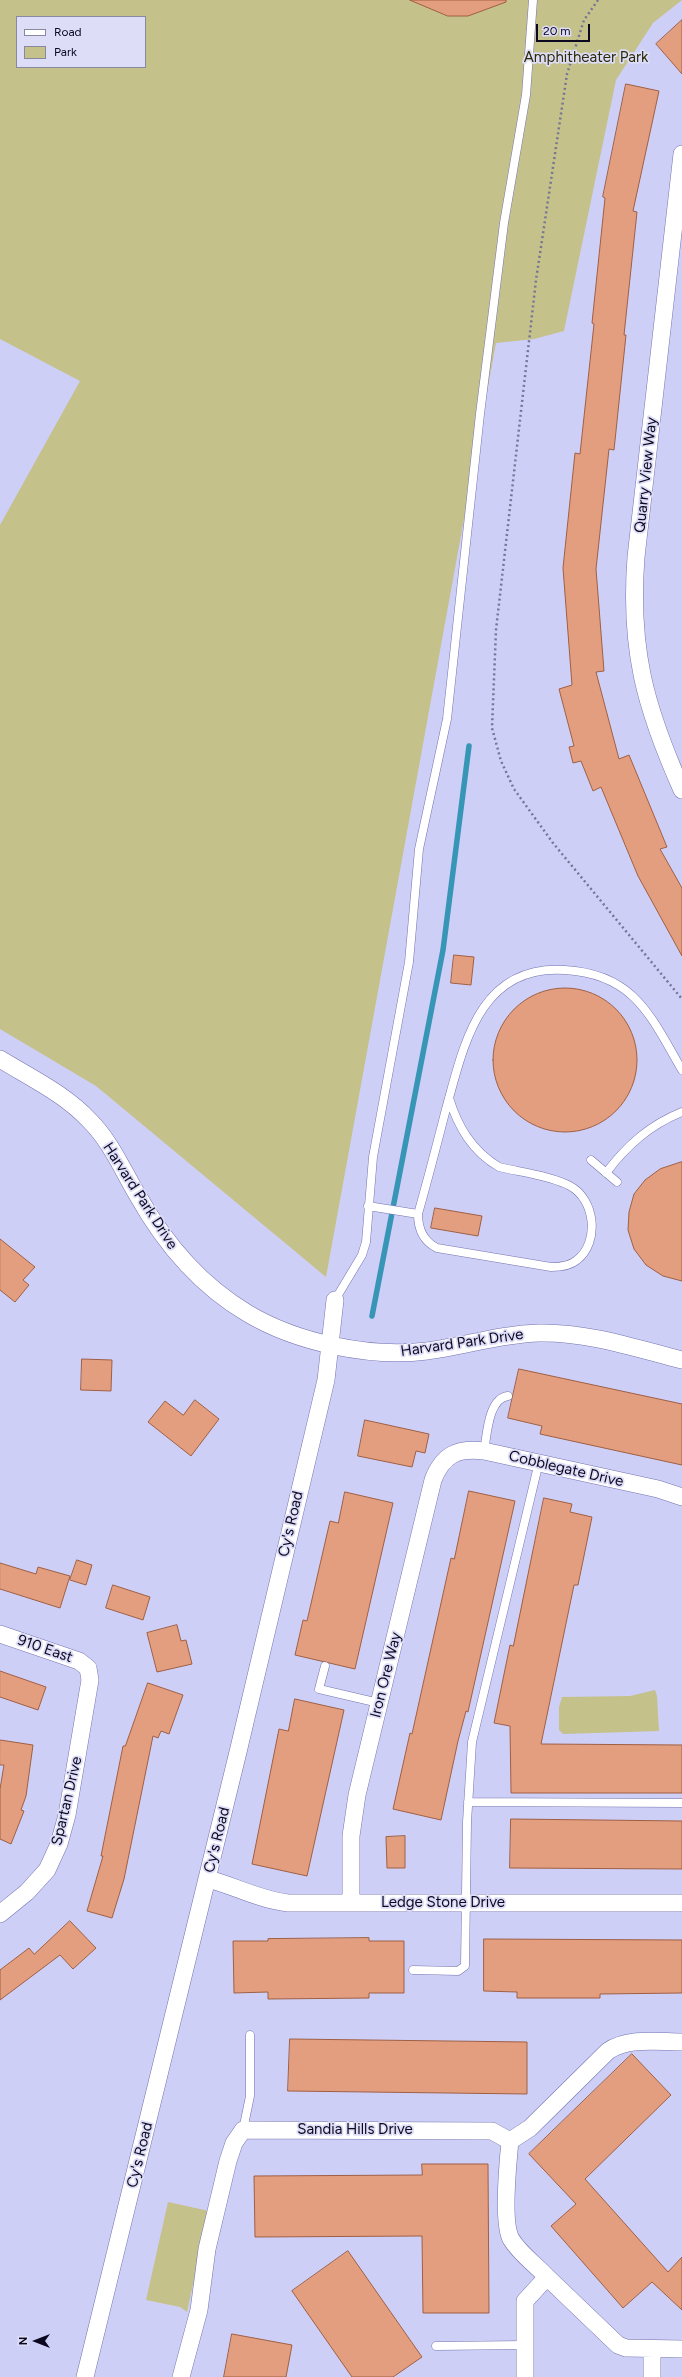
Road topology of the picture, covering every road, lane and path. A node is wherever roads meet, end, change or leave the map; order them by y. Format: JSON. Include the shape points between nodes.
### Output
{"nodes":[{"id":1,"x":533,"y":0,"type":"edge"},
{"id":2,"x":598,"y":0,"type":"edge"},
{"id":3,"x":682,"y":154,"type":"edge"},
{"id":4,"x":678,"y":218,"type":"edge"},
{"id":5,"x":682,"y":790,"type":"edge"},
{"id":6,"x":682,"y":1000,"type":"edge"},
{"id":7,"x":0,"y":1060,"type":"edge"},
{"id":8,"x":682,"y":1070,"type":"edge"},
{"id":9,"x":449,"y":1098,"type":"junction"},
{"id":10,"x":682,"y":1112,"type":"edge"},
{"id":11,"x":591,"y":1160,"type":"dead end"},
{"id":12,"x":606,"y":1173,"type":"junction"},
{"id":13,"x":617,"y":1182,"type":"dead end"},
{"id":14,"x":368,"y":1206,"type":"junction"},
{"id":15,"x":418,"y":1214,"type":"junction"},
{"id":16,"x":335,"y":1300,"type":"joint"},
{"id":17,"x":330,"y":1344,"type":"junction"},
{"id":18,"x":682,"y":1360,"type":"edge"},
{"id":19,"x":508,"y":1396,"type":"dead end"},
{"id":20,"x":484,"y":1451,"type":"junction"},
{"id":21,"x":451,"y":1455,"type":"joint"},
{"id":22,"x":539,"y":1462,"type":"junction"},
{"id":23,"x":682,"y":1497,"type":"edge"},
{"id":24,"x":0,"y":1634,"type":"edge"},
{"id":25,"x":325,"y":1666,"type":"dead end"},
{"id":26,"x":88,"y":1668,"type":"joint"},
{"id":27,"x":379,"y":1703,"type":"junction"},
{"id":28,"x":468,"y":1802,"type":"junction"},
{"id":29,"x":682,"y":1803,"type":"edge"},
{"id":30,"x":208,"y":1879,"type":"junction"},
{"id":31,"x":351,"y":1902,"type":"junction"},
{"id":32,"x":468,"y":1903,"type":"junction"},
{"id":33,"x":682,"y":1903,"type":"edge"},
{"id":34,"x":0,"y":1914,"type":"edge"},
{"id":35,"x":412,"y":1970,"type":"dead end"},
{"id":36,"x":250,"y":2035,"type":"dead end"},
{"id":37,"x":682,"y":2042,"type":"edge"},
{"id":38,"x":243,"y":2130,"type":"junction"},
{"id":39,"x":510,"y":2141,"type":"junction"},
{"id":40,"x":548,"y":2277,"type":"junction"},
{"id":41,"x":525,"y":2345,"type":"junction"},
{"id":42,"x":436,"y":2346,"type":"dead end"},
{"id":43,"x":652,"y":2349,"type":"junction"},
{"id":44,"x":682,"y":2349,"type":"edge"},
{"id":45,"x":85,"y":2377,"type":"edge"},
{"id":46,"x":181,"y":2377,"type":"edge"},
{"id":47,"x":525,"y":2377,"type":"edge"},
{"id":48,"x":652,"y":2377,"type":"edge"}],
"edges":[{"from":1,"to":14,"type":"lane","via":[[526,95],[504,223],[480,414],[447,719],[422,834],[409,962],[373,1157]]},
{"from":2,"to":6,"type":"path","via":[[584,20],[567,74],[536,280],[496,630],[492,728],[501,760],[514,789],[554,843]]},
{"from":3,"to":4,"type":"street","name":"Quarry View Way"},
{"from":4,"to":5,"type":"street","name":"Quarry View Way","via":[[636,557],[634,609],[639,661],[650,712]]},
{"from":7,"to":17,"type":"street","name":"Harvard Park Drive","via":[[58,1093],[90,1121],[116,1157],[160,1233],[188,1266],[217,1293],[248,1314],[284,1330]]},
{"from":8,"to":9,"type":"lane","via":[[644,1008],[622,986],[606,978],[583,972],[547,970],[525,975],[509,983],[477,1017],[463,1046]]},
{"from":9,"to":15,"type":"lane"},
{"from":9,"to":15,"type":"lane","via":[[464,1135],[492,1163],[560,1182],[580,1193],[591,1213],[589,1237],[582,1255],[576,1261],[562,1267],[551,1267],[437,1248],[422,1236]]},
{"from":10,"to":12,"type":"lane","via":[[650,1128],[631,1144]]},
{"from":11,"to":12,"type":"lane"},
{"from":12,"to":13,"type":"lane"},
{"from":14,"to":15,"type":"lane"},
{"from":14,"to":16,"type":"lane","via":[[366,1242],[362,1255]]},
{"from":16,"to":17,"type":"street","name":"Cy's Road"},
{"from":17,"to":18,"type":"street","name":"Harvard Park Drive","via":[[366,1352],[397,1353],[428,1351],[504,1336],[540,1333],[577,1334]]},
{"from":17,"to":30,"type":"street","name":"Cy's Road","via":[[326,1380]]},
{"from":19,"to":20,"type":"lane","via":[[500,1398],[495,1405]]},
{"from":20,"to":21,"type":"street","name":"Cobblegate Drive","via":[[463,1450]]},
{"from":20,"to":22,"type":"street","name":"Cobblegate Drive"},
{"from":21,"to":27,"type":"street","name":"Iron Ore Way","via":[[442,1462],[433,1480]]},
{"from":22,"to":23,"type":"street","name":"Cobblegate Drive","via":[[658,1489]]},
{"from":22,"to":28,"type":"lane","via":[[476,1723]]},
{"from":24,"to":26,"type":"street","name":"910 East","via":[[68,1656]]},
{"from":25,"to":27,"type":"lane","via":[[319,1689]]},
{"from":26,"to":34,"type":"street","name":"Spartan Drive","via":[[88,1692],[67,1815],[59,1844],[46,1870],[27,1892]]},
{"from":27,"to":31,"type":"street","name":"Iron Ore Way","via":[[353,1815]]},
{"from":28,"to":29,"type":"lane"},
{"from":28,"to":32,"type":"lane"},
{"from":30,"to":31,"type":"street","name":"Ledge Stone Drive","via":[[231,1885],[273,1902]]},
{"from":30,"to":45,"type":"street","name":"Cy's Road"},
{"from":31,"to":32,"type":"street","name":"Ledge Stone Drive"},
{"from":32,"to":33,"type":"street","name":"Ledge Stone Drive"},
{"from":32,"to":35,"type":"lane","via":[[467,1960],[463,1969]]},
{"from":36,"to":38,"type":"lane","via":[[250,2096]]},
{"from":37,"to":39,"type":"street","via":[[618,2044],[530,2128]]},
{"from":38,"to":39,"type":"street","name":"Sandia Hills Drive","via":[[492,2131]]},
{"from":38,"to":46,"type":"street","via":[[234,2143],[228,2161],[207,2249],[198,2310]]},
{"from":39,"to":40,"type":"street","via":[[507,2166],[510,2238]]},
{"from":40,"to":41,"type":"street","via":[[525,2301]]},
{"from":40,"to":43,"type":"street","via":[[618,2345],[626,2348]]},
{"from":41,"to":42,"type":"lane"},
{"from":41,"to":47,"type":"street"},
{"from":43,"to":44,"type":"street"},
{"from":43,"to":48,"type":"street"}]}
